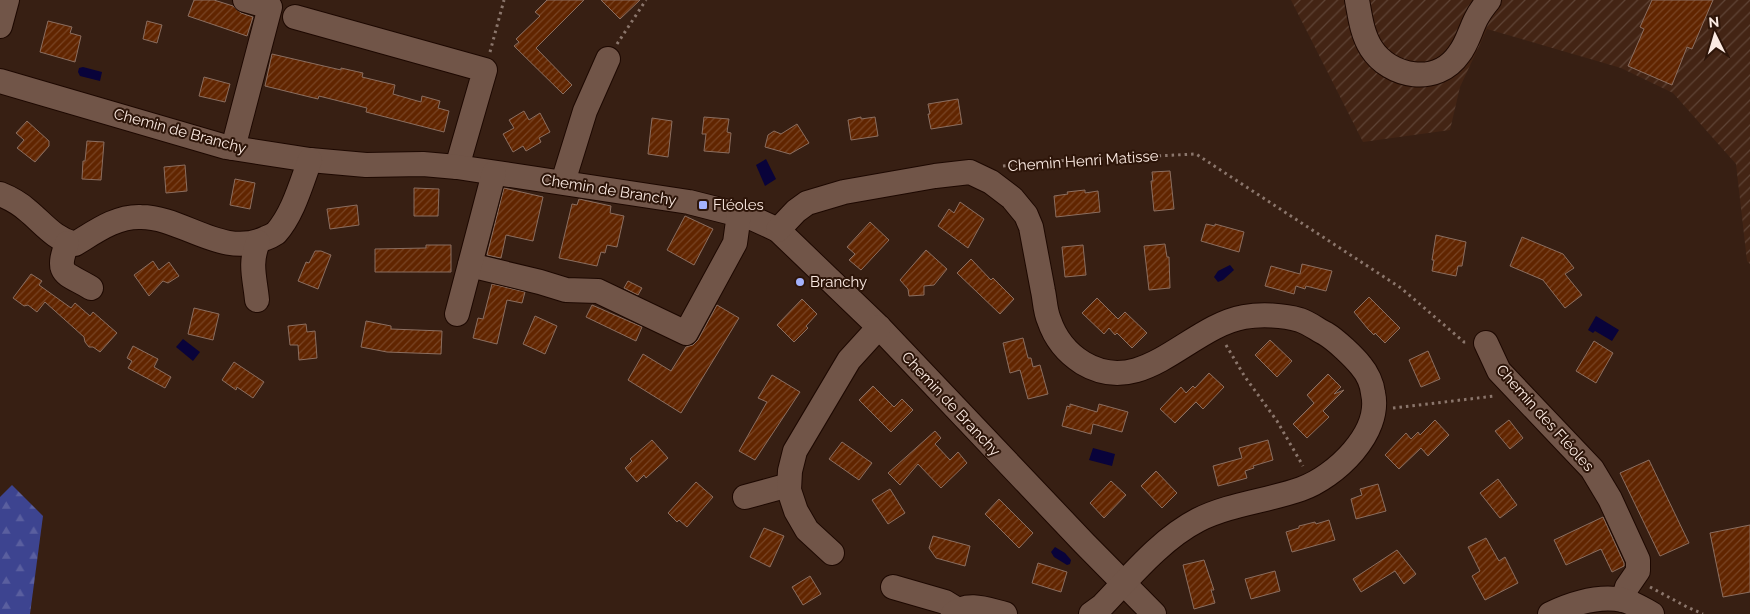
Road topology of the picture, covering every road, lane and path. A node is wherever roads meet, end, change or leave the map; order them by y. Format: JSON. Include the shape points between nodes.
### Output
{"nodes":[{"id":1,"x":7,"y":0,"type":"edge"},
{"id":2,"x":245,"y":0,"type":"edge"},
{"id":3,"x":504,"y":0,"type":"edge"},
{"id":4,"x":646,"y":0,"type":"edge"},
{"id":5,"x":1357,"y":0,"type":"edge"},
{"id":6,"x":1489,"y":0,"type":"edge"},
{"id":7,"x":295,"y":17,"type":"dead end"},
{"id":8,"x":0,"y":26,"type":"edge"},
{"id":9,"x":608,"y":59,"type":"joint"},
{"id":10,"x":485,"y":70,"type":"junction"},
{"id":11,"x":0,"y":81,"type":"edge"},
{"id":12,"x":233,"y":148,"type":"junction"},
{"id":13,"x":310,"y":160,"type":"junction"},
{"id":14,"x":457,"y":167,"type":"junction"},
{"id":15,"x":970,"y":172,"type":"junction"},
{"id":16,"x":494,"y":173,"type":"junction"},
{"id":17,"x":563,"y":182,"type":"junction"},
{"id":18,"x":0,"y":194,"type":"edge"},
{"id":19,"x":739,"y":214,"type":"junction"},
{"id":20,"x":778,"y":230,"type":"junction"},
{"id":21,"x":67,"y":242,"type":"junction"},
{"id":22,"x":258,"y":242,"type":"junction"},
{"id":23,"x":470,"y":265,"type":"junction"},
{"id":24,"x":91,"y":288,"type":"dead end"},
{"id":25,"x":257,"y":300,"type":"dead end"},
{"id":26,"x":457,"y":314,"type":"dead end"},
{"id":27,"x":879,"y":327,"type":"junction"},
{"id":28,"x":1215,"y":327,"type":"junction"},
{"id":29,"x":1486,"y":343,"type":"joint"},
{"id":30,"x":1511,"y":383,"type":"junction"},
{"id":31,"x":1375,"y":410,"type":"junction"},
{"id":32,"x":1312,"y":483,"type":"junction"},
{"id":33,"x":789,"y":486,"type":"junction"},
{"id":34,"x":745,"y":497,"type":"dead end"},
{"id":35,"x":832,"y":553,"type":"dead end"},
{"id":36,"x":1634,"y":578,"type":"junction"},
{"id":37,"x":1123,"y":584,"type":"junction"},
{"id":38,"x":893,"y":586,"type":"dead end"},
{"id":39,"x":1623,"y":600,"type":"junction"},
{"id":40,"x":956,"y":612,"type":"edge"},
{"id":41,"x":1005,"y":614,"type":"edge"},
{"id":42,"x":1091,"y":614,"type":"edge"},
{"id":43,"x":1154,"y":614,"type":"edge"},
{"id":44,"x":1550,"y":614,"type":"edge"},
{"id":45,"x":1652,"y":614,"type":"edge"},
{"id":46,"x":1703,"y":614,"type":"edge"}],
"edges":[{"from":1,"to":8,"type":"street"},
{"from":2,"to":12,"type":"street","via":[[270,7]]},
{"from":3,"to":10,"type":"path"},
{"from":4,"to":9,"type":"path"},
{"from":5,"to":6,"type":"street","via":[[1365,36],[1375,55],[1392,68],[1412,75],[1424,75],[1446,67],[1459,55]]},
{"from":7,"to":10,"type":"street"},
{"from":9,"to":17,"type":"street","via":[[585,111]]},
{"from":10,"to":14,"type":"street"},
{"from":11,"to":12,"type":"street","name":"Chemin de Branchy"},
{"from":12,"to":13,"type":"street","name":"Chemin de Branchy"},
{"from":13,"to":14,"type":"street","name":"Chemin de Branchy"},
{"from":13,"to":22,"type":"street","via":[[287,216],[275,234]]},
{"from":14,"to":16,"type":"street","name":"Chemin de Branchy"},
{"from":15,"to":20,"type":"street","via":[[844,192],[807,203]]},
{"from":15,"to":28,"type":"street","name":"Chemin Henri Matisse","via":[[991,182],[1012,198],[1026,215],[1048,318],[1055,335],[1072,356],[1109,372],[1148,368]]},
{"from":15,"to":29,"type":"path","name":"Chemin Henri Matisse","via":[[1053,161],[1196,154],[1401,288],[1464,342]]},
{"from":16,"to":17,"type":"street","name":"Chemin de Branchy"},
{"from":16,"to":23,"type":"street"},
{"from":17,"to":19,"type":"street","name":"Chemin de Branchy","via":[[689,202]]},
{"from":18,"to":21,"type":"street","via":[[27,210]]},
{"from":19,"to":20,"type":"street","name":"Chemin de Branchy"},
{"from":19,"to":23,"type":"street","via":[[735,244],[686,333],[598,290],[566,290]]},
{"from":20,"to":27,"type":"street","name":"Chemin de Branchy"},
{"from":21,"to":22,"type":"street","via":[[75,244],[113,222],[141,217],[156,219],[222,242],[239,245]]},
{"from":21,"to":24,"type":"street","via":[[61,260],[63,269]]},
{"from":22,"to":25,"type":"street","via":[[252,268]]},
{"from":23,"to":26,"type":"street"},
{"from":27,"to":33,"type":"street","via":[[849,360],[795,450]]},
{"from":27,"to":37,"type":"street","name":"Chemin de Branchy"},
{"from":28,"to":31,"type":"street","name":"Chemin Henri Matisse","via":[[1262,316],[1301,320],[1330,336],[1362,366],[1372,386]]},
{"from":28,"to":32,"type":"path","via":[[1277,421]]},
{"from":29,"to":30,"type":"street","name":"Chemin des Fléoles","via":[[1499,371]]},
{"from":30,"to":31,"type":"path","via":[[1494,398]]},
{"from":30,"to":36,"type":"street","name":"Chemin des Fléoles","via":[[1592,469],[1610,499],[1638,560]]},
{"from":31,"to":32,"type":"street","name":"Chemin Henri Matisse","via":[[1360,444],[1346,459]]},
{"from":32,"to":37,"type":"street","name":"Chemin Henri Matisse","via":[[1198,520],[1172,536]]},
{"from":33,"to":34,"type":"street"},
{"from":33,"to":35,"type":"street","via":[[796,511],[807,530]]},
{"from":36,"to":39,"type":"street","name":"Chemin des Fléoles"},
{"from":36,"to":46,"type":"path"},
{"from":37,"to":42,"type":"street","name":"Chemin Henri Matisse"},
{"from":37,"to":43,"type":"street","name":"Chemin de Branchy"},
{"from":38,"to":40,"type":"street","via":[[945,602]]},
{"from":39,"to":44,"type":"street","via":[[1592,601]]},
{"from":39,"to":45,"type":"street"},
{"from":40,"to":41,"type":"street","via":[[971,606]]}]}
